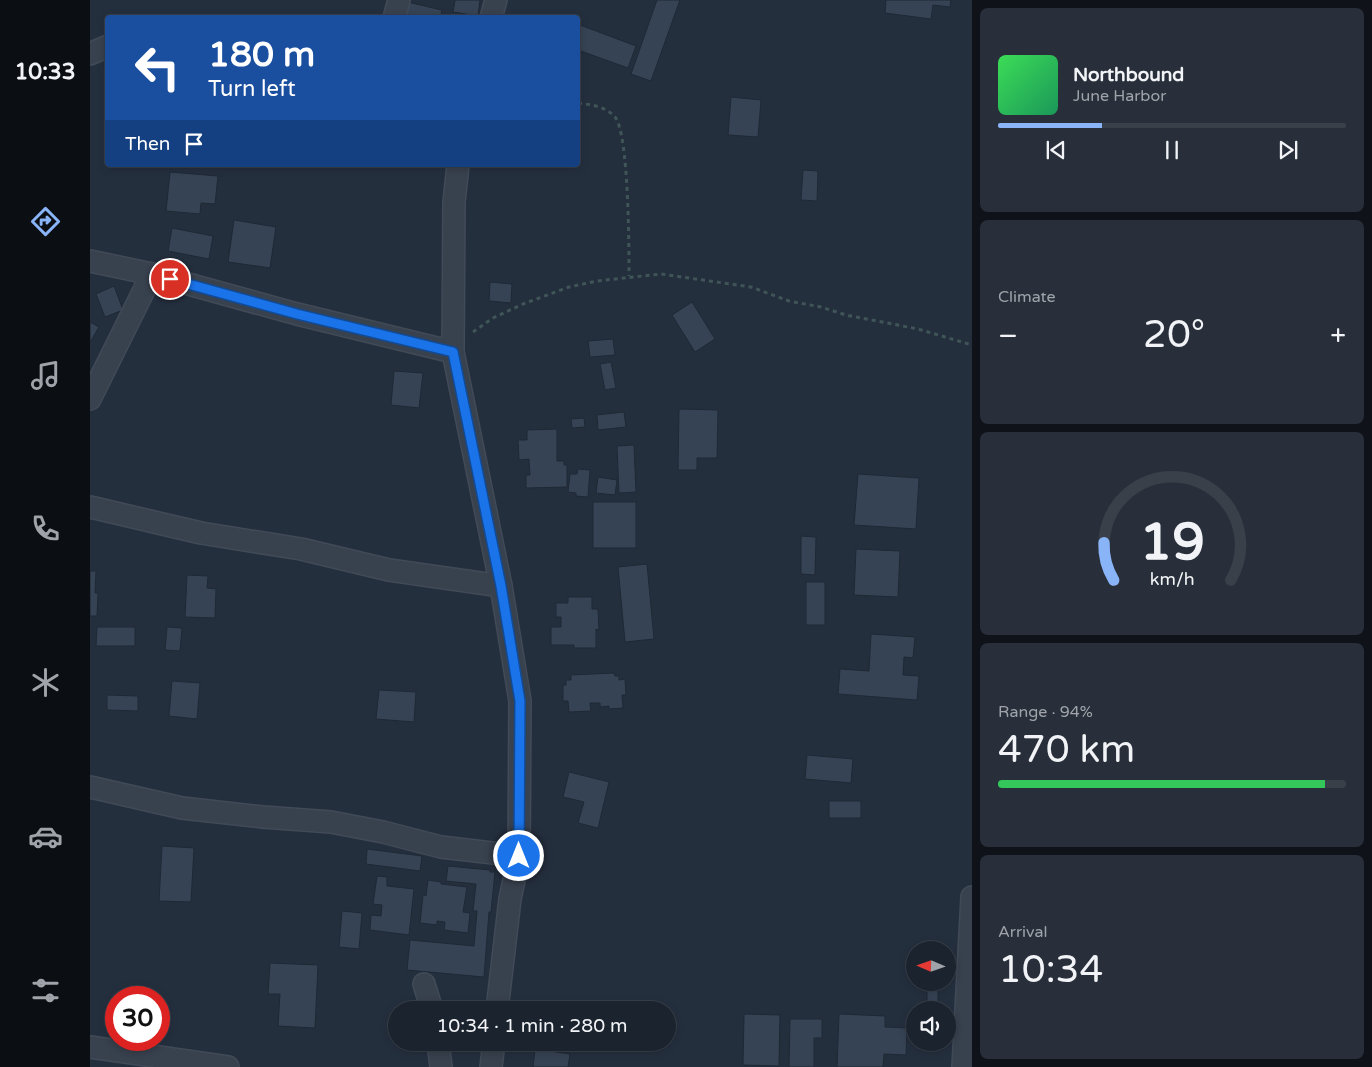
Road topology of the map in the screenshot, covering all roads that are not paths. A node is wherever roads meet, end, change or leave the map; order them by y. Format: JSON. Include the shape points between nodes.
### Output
{"nodes":[{"id":1,"x":399,"y":0,"type":"edge"},
{"id":2,"x":496,"y":0,"type":"edge"},
{"id":3,"x":395,"y":15,"type":"edge"},
{"id":4,"x":492,"y":15,"type":"edge"},
{"id":5,"x":105,"y":47,"type":"edge"},
{"id":6,"x":90,"y":54,"type":"edge"},
{"id":7,"x":458,"y":167,"type":"edge"},
{"id":8,"x":90,"y":261,"type":"edge"},
{"id":9,"x":152,"y":274,"type":"junction"},
{"id":10,"x":453,"y":352,"type":"junction"},
{"id":11,"x":90,"y":399,"type":"edge"},
{"id":12,"x":90,"y":507,"type":"edge"},
{"id":13,"x":501,"y":586,"type":"junction"},
{"id":14,"x":90,"y":787,"type":"edge"},
{"id":15,"x":519,"y":856,"type":"junction"},
{"id":16,"x":972,"y":897,"type":"edge"},
{"id":17,"x":424,"y":984,"type":"dead end"},
{"id":18,"x":429,"y":1001,"type":"edge"},
{"id":19,"x":498,"y":1001,"type":"edge"},
{"id":20,"x":90,"y":1047,"type":"edge"},
{"id":21,"x":439,"y":1051,"type":"edge"},
{"id":22,"x":493,"y":1051,"type":"edge"},
{"id":23,"x":228,"y":1067,"type":"edge"},
{"id":24,"x":441,"y":1067,"type":"edge"},
{"id":25,"x":491,"y":1067,"type":"edge"},
{"id":26,"x":963,"y":1067,"type":"edge"}],
"edges":[{"from":1,"to":3,"type":"street"},
{"from":2,"to":4,"type":"street"},
{"from":5,"to":6,"type":"street"},
{"from":7,"to":10,"type":"street","via":[[454,202]]},
{"from":8,"to":9,"type":"street"},
{"from":9,"to":10,"type":"street"},
{"from":9,"to":11,"type":"street"},
{"from":10,"to":13,"type":"street"},
{"from":12,"to":13,"type":"street","via":[[201,533],[301,549],[389,570]]},
{"from":13,"to":15,"type":"street","via":[[520,701]]},
{"from":14,"to":15,"type":"street","via":[[182,808],[331,822],[441,847]]},
{"from":15,"to":19,"type":"street","via":[[510,899]]},
{"from":16,"to":26,"type":"street"},
{"from":17,"to":18,"type":"street"},
{"from":20,"to":23,"type":"street"},
{"from":21,"to":24,"type":"street"},
{"from":22,"to":25,"type":"street"}]}
